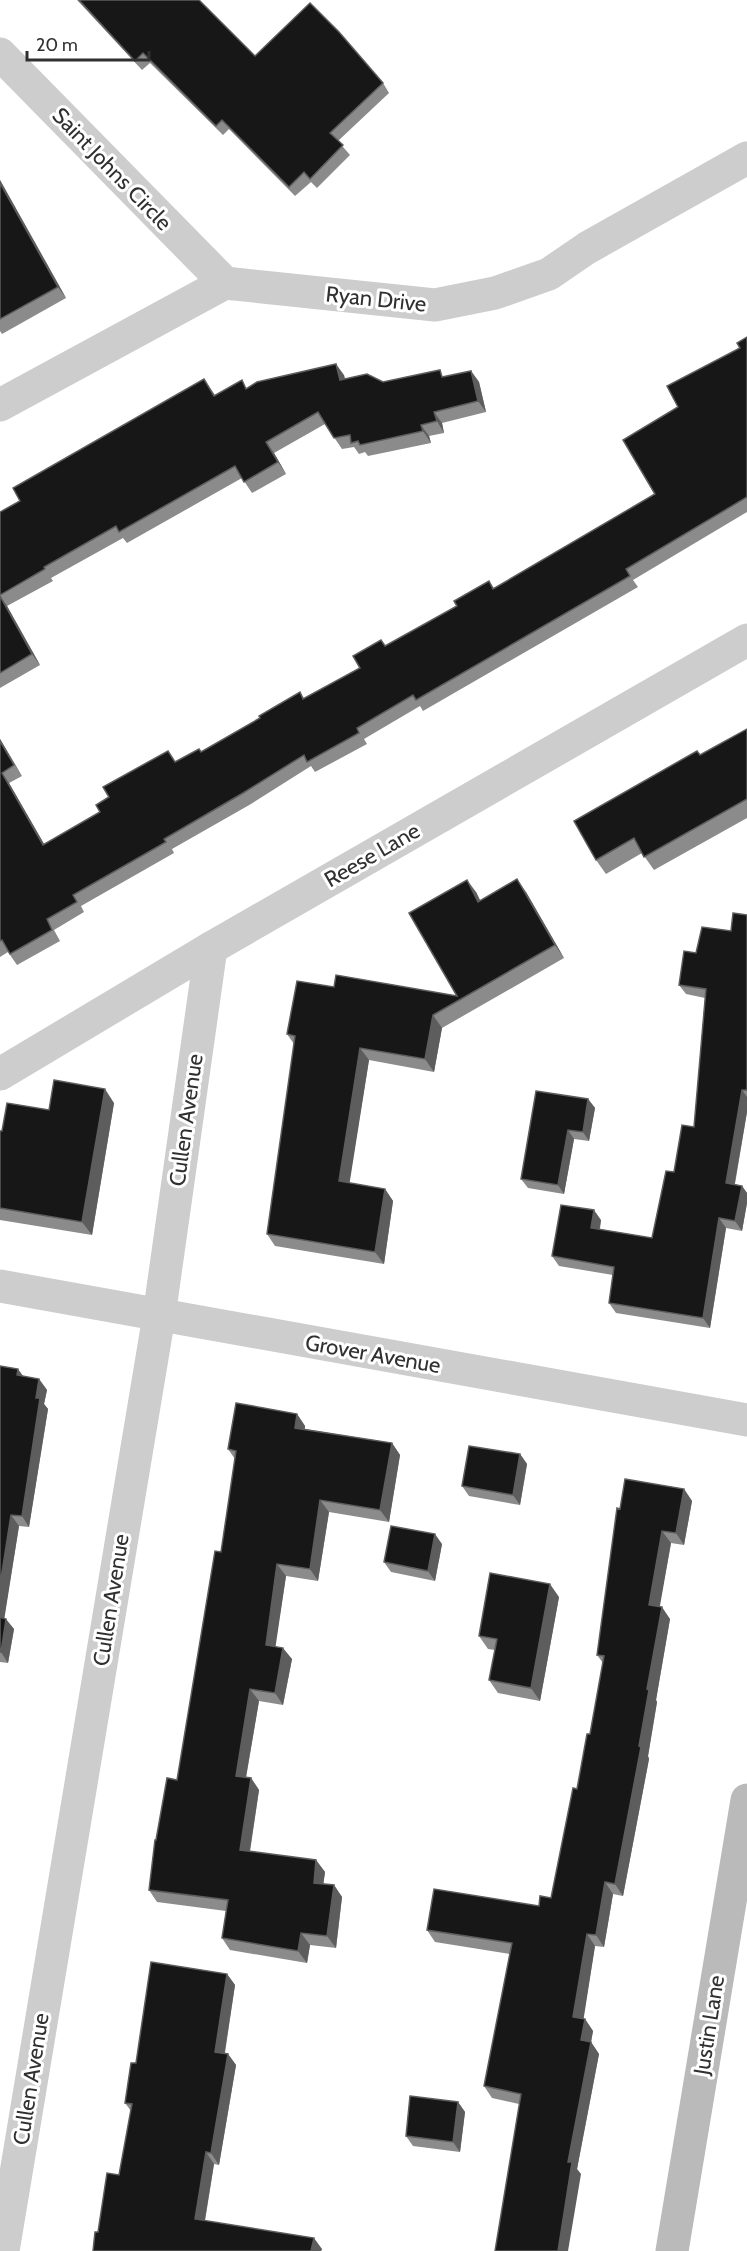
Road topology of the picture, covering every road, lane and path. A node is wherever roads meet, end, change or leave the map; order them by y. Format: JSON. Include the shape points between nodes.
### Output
{"nodes":[{"id":1,"x":0,"y":54,"type":"edge"},
{"id":2,"x":747,"y":158,"type":"edge"},
{"id":3,"x":225,"y":283,"type":"junction"},
{"id":4,"x":0,"y":405,"type":"edge"},
{"id":5,"x":747,"y":640,"type":"edge"},
{"id":6,"x":211,"y":948,"type":"junction"},
{"id":7,"x":0,"y":1074,"type":"edge"},
{"id":8,"x":0,"y":1286,"type":"edge"},
{"id":9,"x":159,"y":1316,"type":"junction"},
{"id":10,"x":747,"y":1420,"type":"edge"},
{"id":11,"x":747,"y":1800,"type":"edge"},
{"id":12,"x":3,"y":2251,"type":"edge"},
{"id":13,"x":672,"y":2251,"type":"edge"}],
"edges":[{"from":1,"to":3,"type":"street","name":"Saint Johns Circle"},
{"from":2,"to":3,"type":"street","name":"Ryan Drive","via":[[587,248],[549,274],[495,293],[435,305]]},
{"from":3,"to":4,"type":"street"},
{"from":5,"to":6,"type":"street","name":"Reese Lane"},
{"from":6,"to":7,"type":"street","name":"Reese Lane"},
{"from":6,"to":9,"type":"street","name":"Cullen Avenue"},
{"from":8,"to":9,"type":"street","name":"Grover Avenue"},
{"from":9,"to":10,"type":"street","name":"Grover Avenue"},
{"from":9,"to":12,"type":"street","name":"Cullen Avenue"},
{"from":11,"to":13,"type":"street","name":"Justin Lane"}]}
